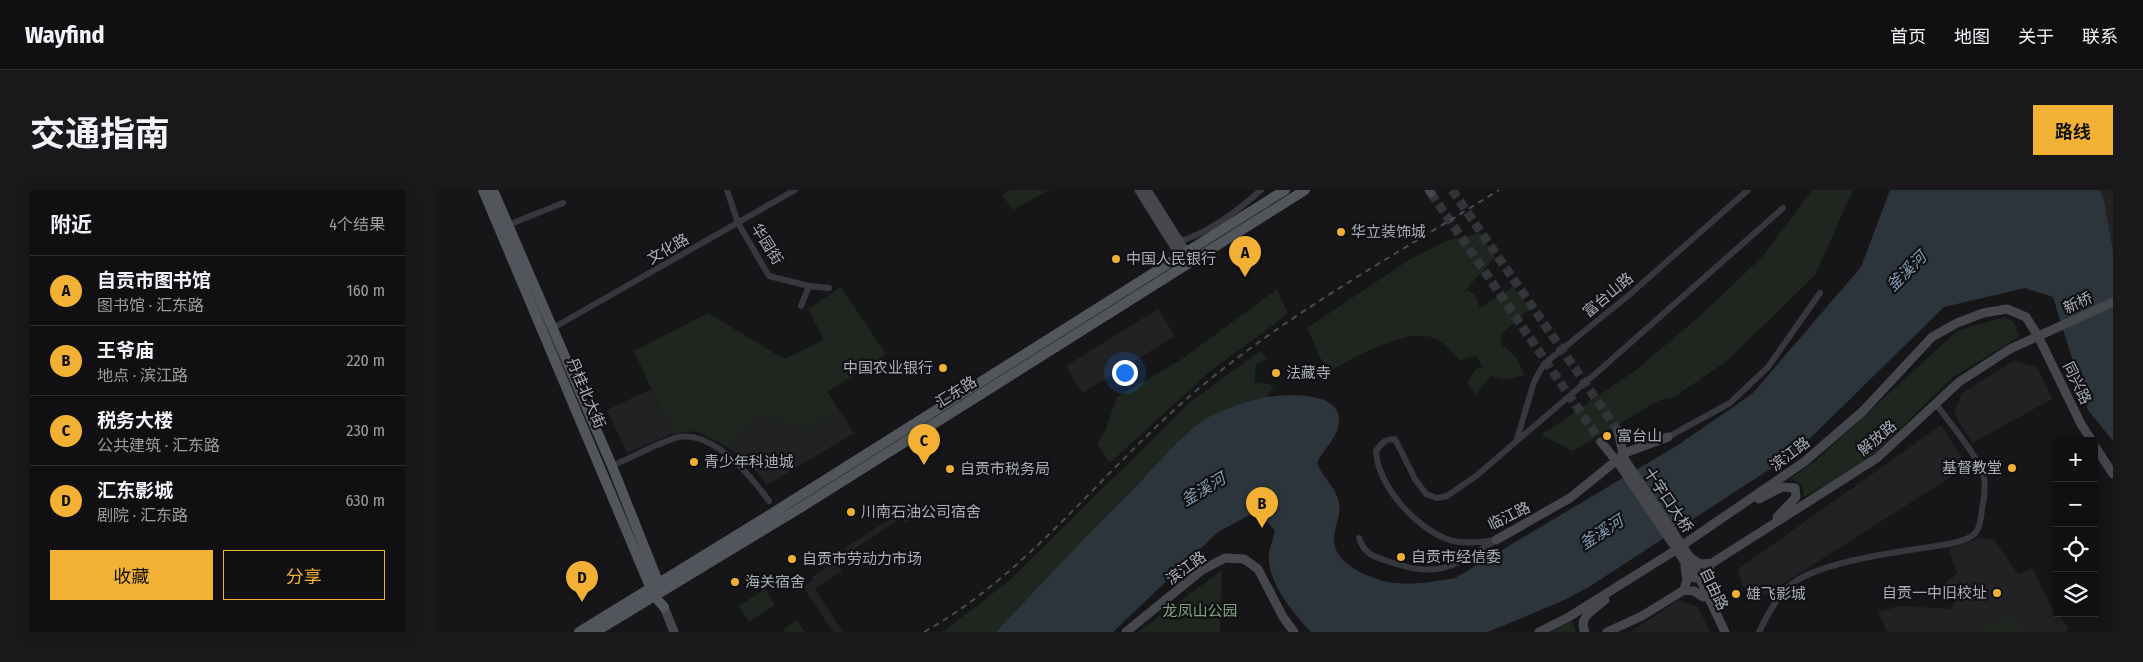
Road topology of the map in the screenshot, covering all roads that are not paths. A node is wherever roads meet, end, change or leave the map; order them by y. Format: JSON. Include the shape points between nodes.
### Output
{"nodes":[{"id":1,"x":483,"y":190,"type":"edge"},
{"id":2,"x":493,"y":190,"type":"edge"},
{"id":3,"x":727,"y":190,"type":"edge"},
{"id":4,"x":795,"y":190,"type":"edge"},
{"id":5,"x":1139,"y":190,"type":"edge"},
{"id":6,"x":1147,"y":190,"type":"edge"},
{"id":7,"x":1261,"y":190,"type":"edge"},
{"id":8,"x":1285,"y":190,"type":"edge"},
{"id":9,"x":1305,"y":190,"type":"edge"},
{"id":10,"x":1749,"y":190,"type":"edge"},
{"id":11,"x":563,"y":203,"type":"dead end"},
{"id":12,"x":1783,"y":208,"type":"dead end"},
{"id":13,"x":738,"y":223,"type":"junction"},
{"id":14,"x":508,"y":226,"type":"junction"},
{"id":15,"x":1176,"y":237,"type":"junction"},
{"id":16,"x":1186,"y":259,"type":"junction"},
{"id":17,"x":809,"y":286,"type":"junction"},
{"id":18,"x":829,"y":288,"type":"dead end"},
{"id":19,"x":1820,"y":293,"type":"dead end"},
{"id":20,"x":2113,"y":302,"type":"edge"},
{"id":21,"x":801,"y":306,"type":"dead end"},
{"id":22,"x":553,"y":328,"type":"junction"},
{"id":23,"x":2054,"y":329,"type":"joint"},
{"id":24,"x":2038,"y":336,"type":"junction"},
{"id":25,"x":1936,"y":404,"type":"junction"},
{"id":26,"x":1618,"y":431,"type":"tunnel mouth"},
{"id":27,"x":1668,"y":437,"type":"joint"},
{"id":28,"x":2089,"y":437,"type":"edge"},
{"id":29,"x":1517,"y":440,"type":"junction"},
{"id":30,"x":1601,"y":442,"type":"tunnel mouth"},
{"id":31,"x":2098,"y":450,"type":"edge"},
{"id":32,"x":1621,"y":460,"type":"junction"},
{"id":33,"x":612,"y":466,"type":"junction"},
{"id":34,"x":2113,"y":474,"type":"edge"},
{"id":35,"x":769,"y":501,"type":"dead end"},
{"id":36,"x":1741,"y":506,"type":"junction"},
{"id":37,"x":1766,"y":528,"type":"junction"},
{"id":38,"x":1359,"y":538,"type":"dead end"},
{"id":39,"x":1496,"y":540,"type":"junction"},
{"id":40,"x":1686,"y":557,"type":"junction"},
{"id":41,"x":1711,"y":563,"type":"junction"},
{"id":42,"x":1616,"y":588,"type":"junction"},
{"id":43,"x":656,"y":590,"type":"junction"},
{"id":44,"x":1684,"y":590,"type":"junction"},
{"id":45,"x":1704,"y":593,"type":"junction"},
{"id":46,"x":664,"y":607,"type":"joint"},
{"id":47,"x":1642,"y":616,"type":"junction"},
{"id":48,"x":579,"y":632,"type":"edge"},
{"id":49,"x":595,"y":632,"type":"edge"},
{"id":50,"x":674,"y":632,"type":"edge"},
{"id":51,"x":1126,"y":632,"type":"edge"},
{"id":52,"x":1133,"y":632,"type":"edge"},
{"id":53,"x":1288,"y":632,"type":"edge"},
{"id":54,"x":1294,"y":632,"type":"edge"},
{"id":55,"x":1539,"y":632,"type":"edge"},
{"id":56,"x":1585,"y":632,"type":"edge"},
{"id":57,"x":1607,"y":632,"type":"edge"},
{"id":58,"x":1618,"y":632,"type":"edge"},
{"id":59,"x":1719,"y":632,"type":"edge"},
{"id":60,"x":1725,"y":632,"type":"edge"},
{"id":61,"x":1759,"y":632,"type":"edge"}],
"edges":[{"from":1,"to":43,"type":"main road","name":"丹桂北大街"},
{"from":2,"to":14,"type":"main road","name":"丹桂北大街"},
{"from":3,"to":13,"type":"street","name":"华园街"},
{"from":4,"to":13,"type":"street","name":"文化路"},
{"from":5,"to":16,"type":"main road"},
{"from":6,"to":15,"type":"main road"},
{"from":7,"to":15,"type":"street","via":[[1251,200],[1199,233],[1184,240]]},
{"from":8,"to":16,"type":"main road","name":"汇东路"},
{"from":9,"to":16,"type":"main road","name":"汇东路"},
{"from":10,"to":29,"type":"street","name":"富台山路","via":[[1545,364],[1534,382]]},
{"from":11,"to":14,"type":"street"},
{"from":12,"to":29,"type":"street"},
{"from":13,"to":17,"type":"street","name":"华园街","via":[[769,276]]},
{"from":13,"to":22,"type":"street","name":"文化路"},
{"from":14,"to":22,"type":"main road","name":"丹桂北大街"},
{"from":15,"to":16,"type":"main road"},
{"from":16,"to":43,"type":"main road","name":"汇东路","via":[[800,508]]},
{"from":17,"to":18,"type":"street","name":"华园街"},
{"from":17,"to":21,"type":"street"},
{"from":19,"to":27,"type":"street","name":"临江路","via":[[1768,366],[1730,403]]},
{"from":20,"to":23,"type":"main road","name":"新桥"},
{"from":22,"to":33,"type":"main road","name":"丹桂北大街"},
{"from":23,"to":24,"type":"main road","name":"解放路"},
{"from":24,"to":25,"type":"main road","name":"解放路","via":[[2010,349],[1959,382]]},
{"from":24,"to":28,"type":"main road","name":"同兴路"},
{"from":24,"to":36,"type":"main road","name":"滨江路","via":[[2027,317],[2007,309],[1983,313],[1932,337],[1862,412],[1804,462]]},
{"from":25,"to":37,"type":"main road","name":"解放路","via":[[1877,458]]},
{"from":25,"to":61,"type":"street","via":[[1979,465],[1984,478],[1977,532],[1969,539],[1954,543],[1832,565],[1812,572],[1789,587],[1774,604]]},
{"from":26,"to":32,"type":"main road"},
{"from":27,"to":32,"type":"main road","name":"临江路"},
{"from":29,"to":39,"type":"street","name":"临江路","via":[[1476,476],[1447,496],[1437,498],[1427,494],[1415,479],[1395,439],[1387,439],[1376,451],[1394,496],[1427,528],[1453,541]]},
{"from":30,"to":32,"type":"main road"},
{"from":31,"to":34,"type":"main road"},
{"from":32,"to":39,"type":"main road","name":"临江路","via":[[1570,498]]},
{"from":32,"to":40,"type":"main road","name":"十字口大桥","bridge":true},
{"from":33,"to":35,"type":"street","via":[[678,438],[693,437],[735,460]]},
{"from":33,"to":43,"type":"main road","name":"丹桂北大街"},
{"from":36,"to":37,"type":"main road","via":[[1781,487],[1795,488],[1796,497]]},
{"from":36,"to":42,"type":"main road","name":"滨江路"},
{"from":37,"to":41,"type":"main road","name":"解放路"},
{"from":38,"to":39,"type":"street","via":[[1371,556],[1405,568],[1430,571],[1456,565]]},
{"from":40,"to":41,"type":"main road","via":[[1700,564]]},
{"from":40,"to":44,"type":"main road"},
{"from":40,"to":45,"type":"main road","name":"自由路"},
{"from":41,"to":45,"type":"main road","via":[[1704,579]]},
{"from":42,"to":55,"type":"main road","name":"滨江路"},
{"from":42,"to":56,"type":"main road","via":[[1585,617]]},
{"from":43,"to":46,"type":"main road","name":"丹桂北大街"},
{"from":43,"to":48,"type":"main road","name":"汇东路"},
{"from":43,"to":49,"type":"main road","name":"汇东路"},
{"from":44,"to":45,"type":"main road"},
{"from":44,"to":47,"type":"main road"},
{"from":45,"to":59,"type":"main road","name":"自由路"},
{"from":45,"to":60,"type":"main road","name":"自由路"},
{"from":46,"to":50,"type":"main road","name":"丹桂北大街"},
{"from":47,"to":57,"type":"main road"},
{"from":47,"to":58,"type":"street"},
{"from":51,"to":54,"type":"main road","name":"滨江路","via":[[1202,570],[1225,558],[1244,558],[1258,569],[1283,618]]},
{"from":52,"to":53,"type":"main road","name":"滨江路","via":[[1205,575],[1227,563],[1243,563],[1254,572]]}]}
